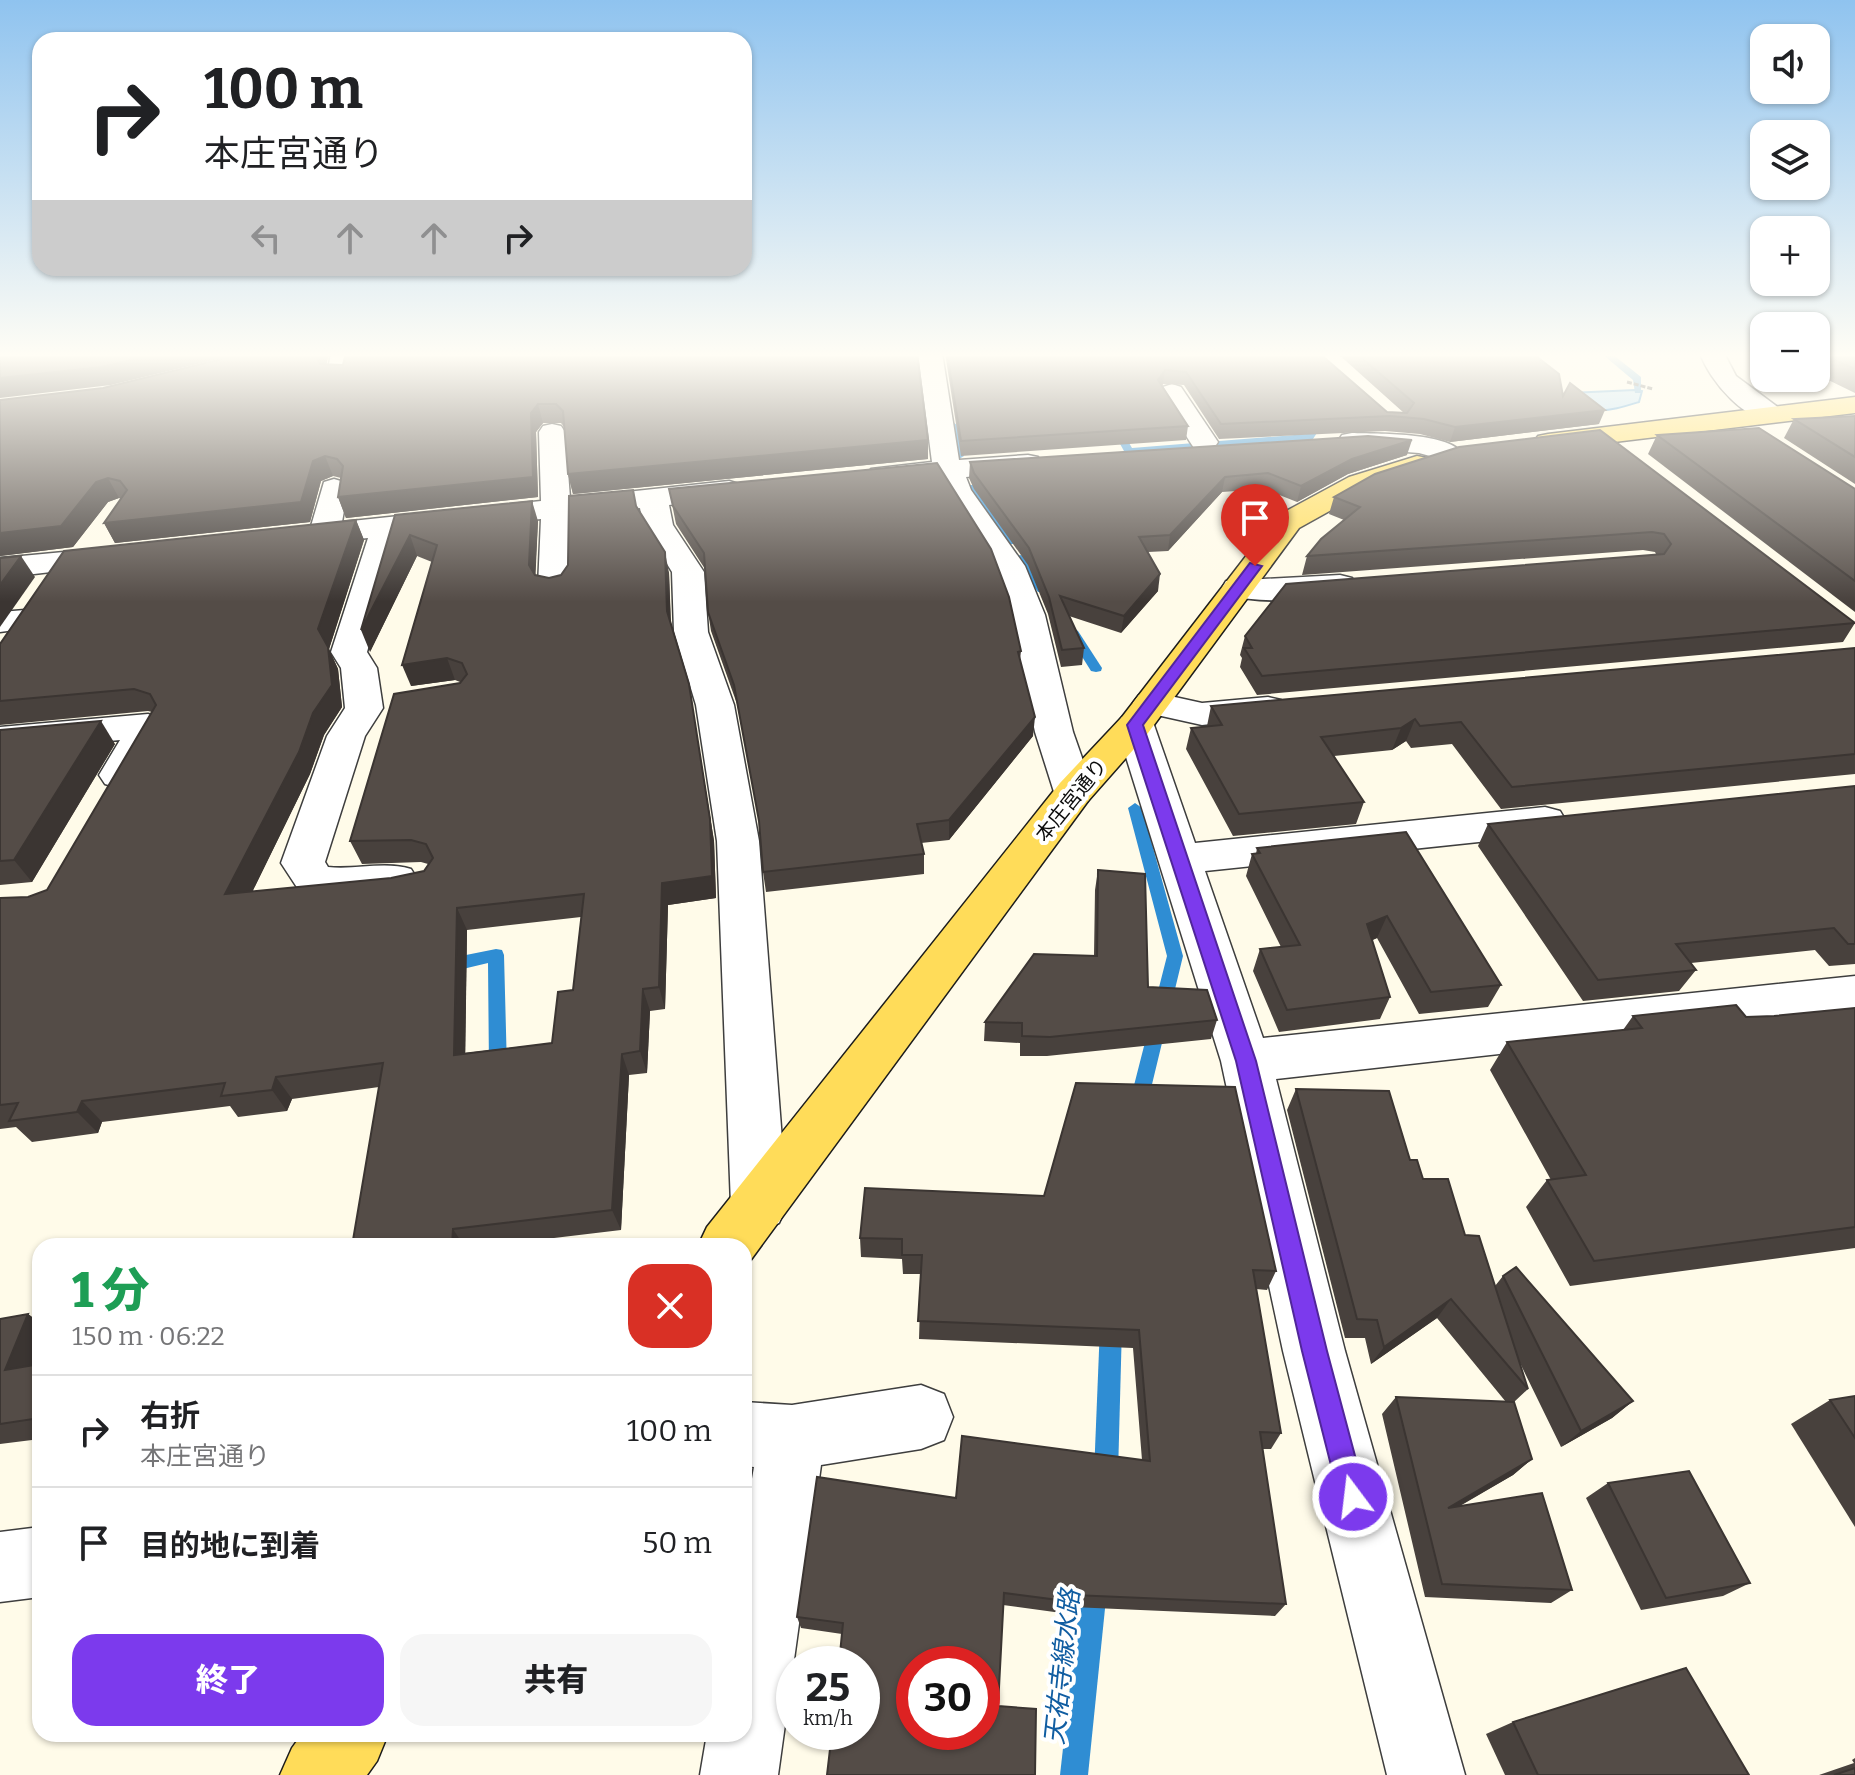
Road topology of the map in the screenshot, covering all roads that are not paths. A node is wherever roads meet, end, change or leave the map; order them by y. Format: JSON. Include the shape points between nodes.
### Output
{"nodes":[{"id":1,"x":552,"y":436,"type":"edge"},
{"id":2,"x":940,"y":436,"type":"edge"},
{"id":3,"x":1197,"y":436,"type":"edge"},
{"id":4,"x":1610,"y":436,"type":"edge"},
{"id":5,"x":1602,"y":437,"type":"junction"},
{"id":6,"x":1318,"y":444,"type":"edge"},
{"id":7,"x":1205,"y":449,"type":"edge"},
{"id":8,"x":1479,"y":450,"type":"junction"},
{"id":9,"x":1633,"y":460,"type":"edge"},
{"id":10,"x":1059,"y":461,"type":"edge"},
{"id":11,"x":947,"y":469,"type":"junction"},
{"id":12,"x":854,"y":478,"type":"edge"},
{"id":13,"x":761,"y":487,"type":"edge"},
{"id":14,"x":334,"y":488,"type":"edge"},
{"id":15,"x":653,"y":498,"type":"junction"},
{"id":16,"x":556,"y":507,"type":"junction"},
{"id":17,"x":111,"y":523,"type":"edge"},
{"id":18,"x":387,"y":526,"type":"junction"},
{"id":19,"x":325,"y":533,"type":"junction"},
{"id":20,"x":280,"y":538,"type":"edge"},
{"id":21,"x":144,"y":553,"type":"edge"},
{"id":22,"x":74,"y":561,"type":"junction"},
{"id":23,"x":0,"y":568,"type":"edge"},
{"id":24,"x":1363,"y":583,"type":"edge"},
{"id":25,"x":554,"y":586,"type":"edge"},
{"id":26,"x":1238,"y":588,"type":"junction"},
{"id":27,"x":13,"y":621,"type":"edge"},
{"id":28,"x":0,"y":658,"type":"edge"},
{"id":29,"x":1298,"y":706,"type":"edge"},
{"id":30,"x":1143,"y":714,"type":"junction"},
{"id":31,"x":0,"y":739,"type":"edge"},
{"id":32,"x":1074,"y":792,"type":"junction"},
{"id":33,"x":101,"y":806,"type":"edge"},
{"id":34,"x":1589,"y":817,"type":"edge"},
{"id":35,"x":1181,"y":859,"type":"junction"},
{"id":36,"x":418,"y":879,"type":"edge"},
{"id":37,"x":1855,"y":995,"type":"edge"},
{"id":38,"x":1246,"y":1061,"type":"junction"},
{"id":39,"x":759,"y":1205,"type":"junction"},
{"id":40,"x":733,"y":1238,"type":"edge"},
{"id":41,"x":921,"y":1417,"type":"dead end"},
{"id":42,"x":768,"y":1436,"type":"edge"},
{"id":43,"x":32,"y":1563,"type":"edge"},
{"id":44,"x":0,"y":1567,"type":"edge"},
{"id":45,"x":752,"y":1623,"type":"edge"},
{"id":46,"x":344,"y":1742,"type":"edge"},
{"id":47,"x":742,"y":1742,"type":"edge"},
{"id":48,"x":319,"y":1775,"type":"edge"},
{"id":49,"x":739,"y":1775,"type":"edge"},
{"id":50,"x":1426,"y":1775,"type":"edge"}],
"edges":[{"from":1,"to":16,"type":"street"},
{"from":2,"to":11,"type":"street"},
{"from":3,"to":7,"type":"street"},
{"from":4,"to":5,"type":"main road","name":"本庄宮通り"},
{"from":5,"to":8,"type":"main road","name":"本庄宮通り"},
{"from":5,"to":9,"type":"street"},
{"from":6,"to":8,"type":"street","via":[[1388,442]]},
{"from":8,"to":26,"type":"main road","name":"本庄宮通り","via":[[1359,483],[1288,522]]},
{"from":10,"to":11,"type":"street"},
{"from":11,"to":12,"type":"street"},
{"from":11,"to":32,"type":"street","via":[[1009,566],[1028,615],[1054,732]]},
{"from":13,"to":15,"type":"street"},
{"from":14,"to":19,"type":"street"},
{"from":15,"to":16,"type":"street"},
{"from":15,"to":39,"type":"street","via":[[658,525],[688,572],[691,632],[715,705],[738,841]]},
{"from":16,"to":18,"type":"street"},
{"from":16,"to":25,"type":"street"},
{"from":17,"to":22,"type":"street"},
{"from":18,"to":19,"type":"street"},
{"from":18,"to":36,"type":"street","via":[[349,652],[379,705],[346,736],[303,863],[315,881]]},
{"from":19,"to":20,"type":"street"},
{"from":21,"to":22,"type":"street"},
{"from":22,"to":23,"type":"street"},
{"from":22,"to":27,"type":"street"},
{"from":24,"to":26,"type":"street"},
{"from":26,"to":30,"type":"main road","name":"本庄宮通り"},
{"from":27,"to":28,"type":"street"},
{"from":29,"to":30,"type":"street"},
{"from":30,"to":32,"type":"main road","name":"本庄宮通り"},
{"from":30,"to":35,"type":"street"},
{"from":31,"to":33,"type":"street","via":[[148,726]]},
{"from":32,"to":39,"type":"main road","name":"本庄宮通り"},
{"from":34,"to":35,"type":"street"},
{"from":35,"to":38,"type":"street"},
{"from":37,"to":38,"type":"street"},
{"from":38,"to":50,"type":"street","via":[[1314,1351]]},
{"from":39,"to":40,"type":"main road","name":"本庄宮通り"},
{"from":41,"to":42,"type":"street"},
{"from":42,"to":45,"type":"street"},
{"from":43,"to":44,"type":"street"},
{"from":46,"to":48,"type":"main road"},
{"from":47,"to":49,"type":"street"}]}
